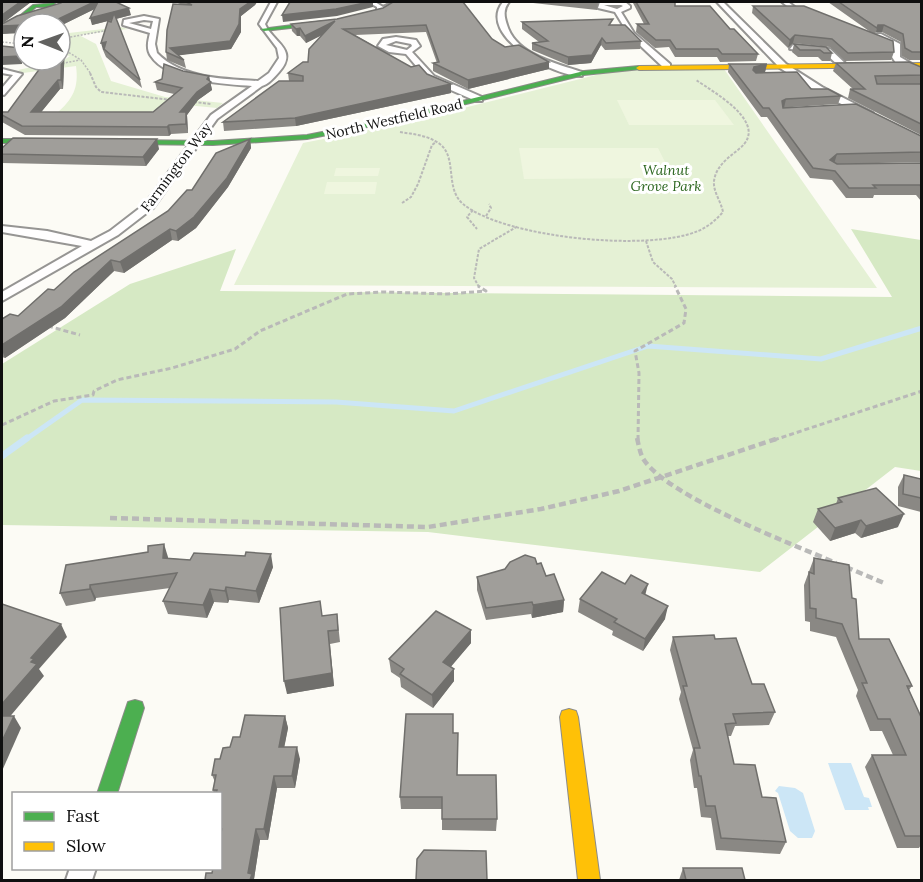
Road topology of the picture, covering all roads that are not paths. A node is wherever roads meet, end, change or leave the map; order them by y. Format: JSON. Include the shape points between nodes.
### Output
{"nodes":[{"id":1,"x":274,"y":2,"type":"edge"},
{"id":2,"x":397,"y":2,"type":"edge"},
{"id":3,"x":506,"y":2,"type":"edge"},
{"id":4,"x":720,"y":2,"type":"edge"},
{"id":5,"x":784,"y":2,"type":"edge"},
{"id":6,"x":376,"y":6,"type":"edge"},
{"id":7,"x":793,"y":8,"type":"edge"},
{"id":8,"x":617,"y":11,"type":"dead end"},
{"id":9,"x":361,"y":17,"type":"edge"},
{"id":10,"x":337,"y":21,"type":"edge"},
{"id":11,"x":264,"y":29,"type":"junction"},
{"id":12,"x":154,"y":32,"type":"junction"},
{"id":13,"x":879,"y":35,"type":"edge"},
{"id":14,"x":793,"y":47,"type":"edge"},
{"id":15,"x":408,"y":52,"type":"dead end"},
{"id":16,"x":921,"y":65,"type":"edge"},
{"id":17,"x":667,"y":66,"type":"junction"},
{"id":18,"x":783,"y":66,"type":"junction"},
{"id":19,"x":844,"y":66,"type":"junction"},
{"id":20,"x":907,"y":66,"type":"junction"},
{"id":21,"x":2,"y":71,"type":"edge"},
{"id":22,"x":921,"y":73,"type":"edge"},
{"id":23,"x":579,"y":74,"type":"junction"},
{"id":24,"x":796,"y":75,"type":"junction"},
{"id":25,"x":757,"y":77,"type":"edge"},
{"id":26,"x":259,"y":84,"type":"junction"},
{"id":27,"x":275,"y":85,"type":"edge"},
{"id":28,"x":2,"y":92,"type":"edge"},
{"id":29,"x":479,"y":99,"type":"junction"},
{"id":30,"x":856,"y":108,"type":"junction"},
{"id":31,"x":839,"y":110,"type":"edge"},
{"id":32,"x":884,"y":121,"type":"edge"},
{"id":33,"x":2,"y":141,"type":"edge"},
{"id":34,"x":58,"y":142,"type":"edge"},
{"id":35,"x":114,"y":142,"type":"edge"},
{"id":36,"x":196,"y":143,"type":"junction"},
{"id":37,"x":2,"y":229,"type":"edge"},
{"id":38,"x":92,"y":245,"type":"junction"},
{"id":39,"x":2,"y":297,"type":"edge"},
{"id":40,"x":135,"y":708,"type":"dead end"},
{"id":41,"x":569,"y":717,"type":"dead end"},
{"id":42,"x":108,"y":792,"type":"edge"},
{"id":43,"x":589,"y":880,"type":"edge"}],
"edges":[{"from":1,"to":11,"type":"street","via":[[263,19]]},
{"from":2,"to":6,"type":"street"},
{"from":3,"to":23,"type":"street","via":[[501,13],[509,38],[528,53]]},
{"from":4,"to":18,"type":"street"},
{"from":5,"to":7,"type":"street"},
{"from":6,"to":9,"type":"street"},
{"from":8,"to":17,"type":"street","via":[[631,34]]},
{"from":10,"to":11,"type":"street"},
{"from":11,"to":26,"type":"street","name":"Farmington Way","via":[[281,48],[283,58],[277,70]]},
{"from":12,"to":12,"type":"street","via":[[132,27],[125,23],[155,19]]},
{"from":12,"to":26,"type":"street","via":[[153,54],[168,67],[200,77]]},
{"from":13,"to":20,"type":"street","via":[[897,46],[896,57]]},
{"from":14,"to":19,"type":"street","via":[[827,51]]},
{"from":15,"to":29,"type":"street","via":[[432,78]]},
{"from":16,"to":20,"type":"street","name":"North Westfield Road"},
{"from":17,"to":18,"type":"street","name":"North Westfield Road"},
{"from":17,"to":23,"type":"street","name":"North Westfield Road"},
{"from":18,"to":19,"type":"street","name":"North Westfield Road"},
{"from":18,"to":24,"type":"street"},
{"from":19,"to":20,"type":"street","name":"North Westfield Road"},
{"from":20,"to":22,"type":"street"},
{"from":21,"to":28,"type":"street","via":[[18,74]]},
{"from":23,"to":29,"type":"street","name":"North Westfield Road"},
{"from":24,"to":25,"type":"street"},
{"from":24,"to":30,"type":"street"},
{"from":26,"to":27,"type":"street"},
{"from":26,"to":36,"type":"street","name":"Farmington Way","via":[[214,117]]},
{"from":29,"to":36,"type":"street","name":"North Westfield Road","via":[[307,137]]},
{"from":30,"to":31,"type":"street"},
{"from":30,"to":32,"type":"street"},
{"from":33,"to":34,"type":"street"},
{"from":35,"to":36,"type":"street","name":"North Westfield Road"},
{"from":36,"to":38,"type":"street","name":"Farmington Way","via":[[149,206],[114,234]]},
{"from":37,"to":38,"type":"street"},
{"from":38,"to":39,"type":"street","name":"Farmington Way"},
{"from":40,"to":42,"type":"street"},
{"from":41,"to":43,"type":"street"}]}
